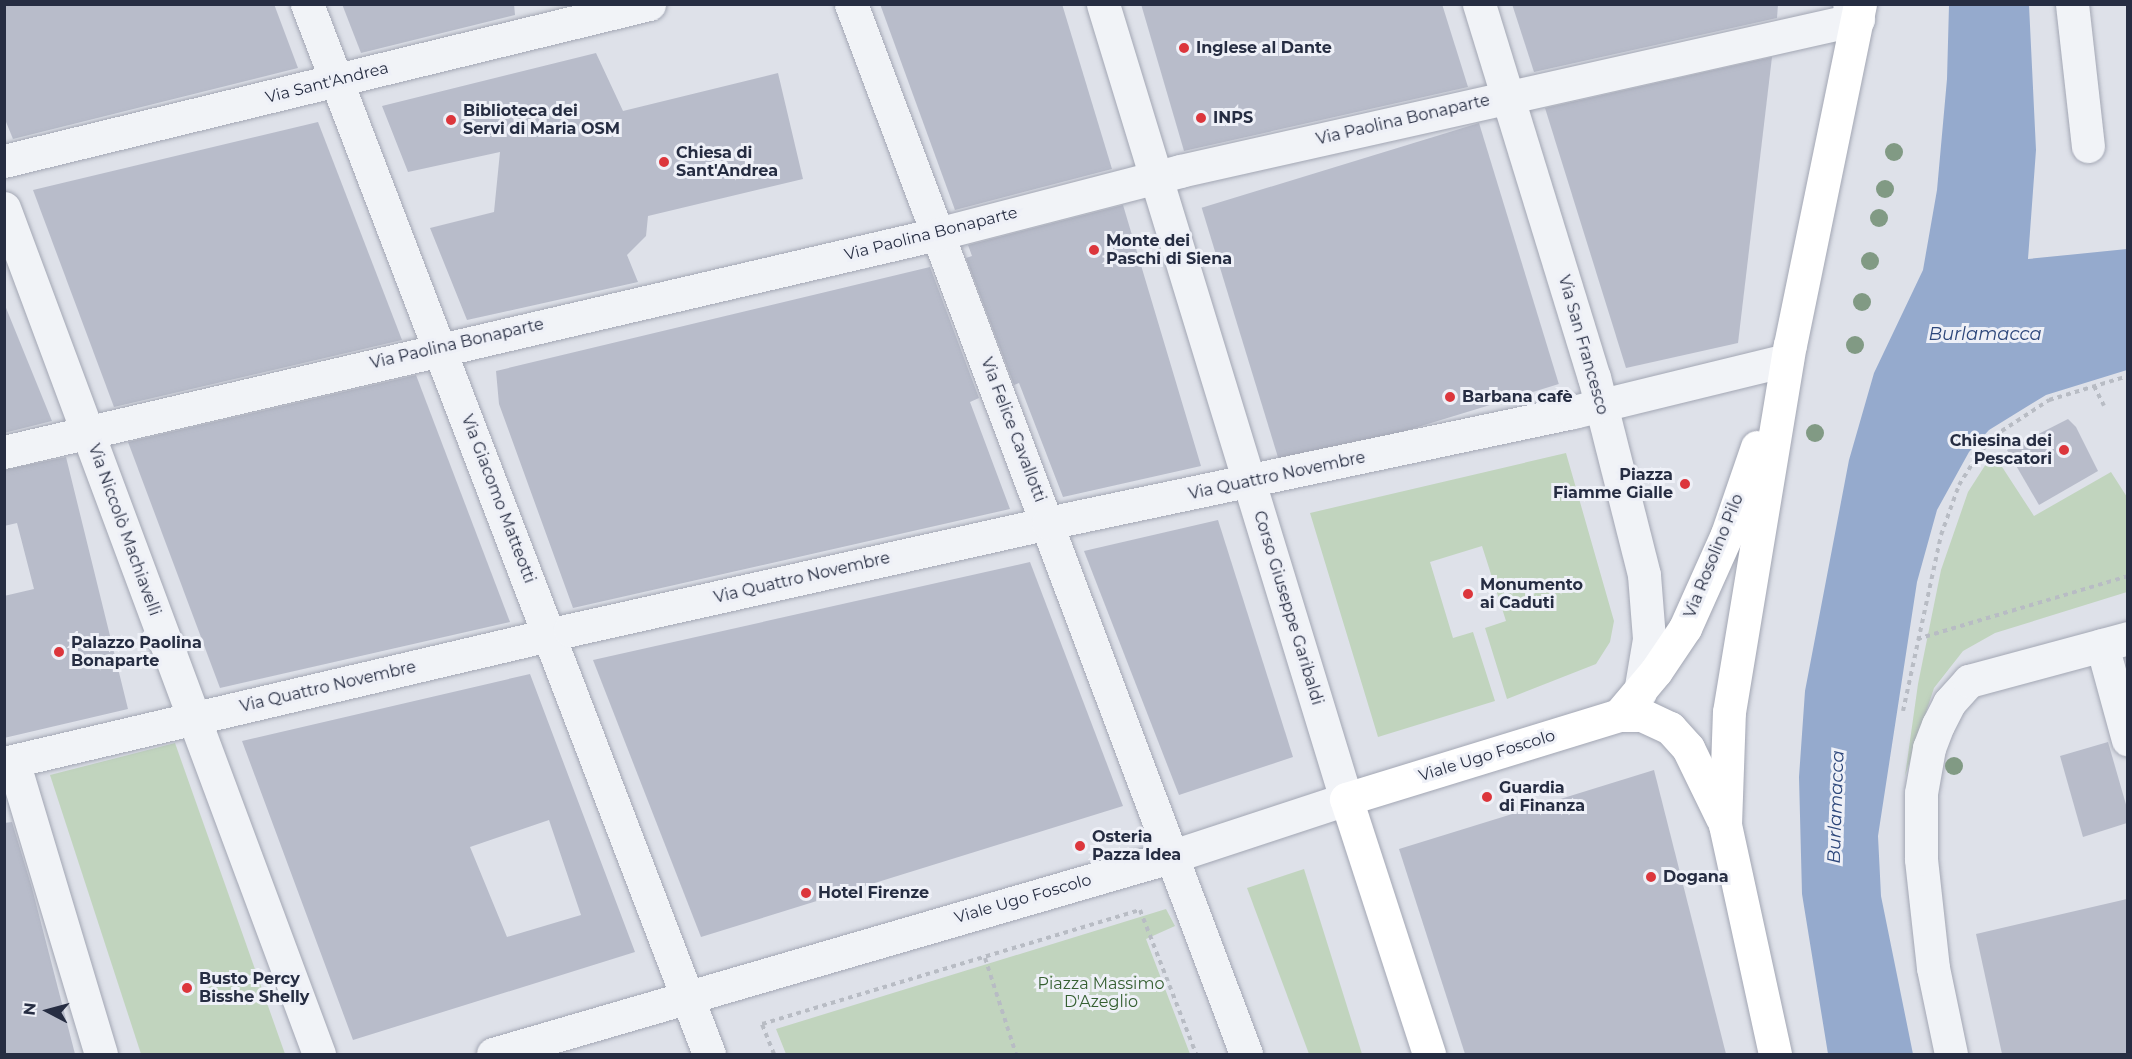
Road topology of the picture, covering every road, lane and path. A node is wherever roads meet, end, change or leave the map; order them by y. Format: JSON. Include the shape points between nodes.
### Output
{"nodes":[{"id":1,"x":307,"y":4,"type":"edge"},
{"id":2,"x":649,"y":4,"type":"edge"},
{"id":3,"x":850,"y":4,"type":"edge"},
{"id":4,"x":1103,"y":4,"type":"edge"},
{"id":5,"x":1479,"y":4,"type":"edge"},
{"id":6,"x":2072,"y":4,"type":"edge"},
{"id":7,"x":1856,"y":9,"type":"edge"},
{"id":8,"x":336,"y":81,"type":"junction"},
{"id":9,"x":1508,"y":96,"type":"junction"},
{"id":10,"x":2088,"y":146,"type":"dead end"},
{"id":11,"x":4,"y":161,"type":"edge"},
{"id":12,"x":1155,"y":177,"type":"junction"},
{"id":13,"x":4,"y":208,"type":"edge"},
{"id":14,"x":937,"y":234,"type":"junction"},
{"id":15,"x":441,"y":347,"type":"junction"},
{"id":16,"x":1787,"y":360,"type":"junction"},
{"id":17,"x":2127,"y":376,"type":"edge"},
{"id":18,"x":1601,"y":405,"type":"junction"},
{"id":19,"x":2104,"y":406,"type":"dead end"},
{"id":20,"x":89,"y":432,"type":"junction"},
{"id":21,"x":4,"y":452,"type":"edge"},
{"id":22,"x":1249,"y":482,"type":"junction"},
{"id":23,"x":1048,"y":523,"type":"junction"},
{"id":24,"x":2127,"y":576,"type":"edge"},
{"id":25,"x":550,"y":635,"type":"junction"},
{"id":26,"x":1917,"y":639,"type":"dead end"},
{"id":27,"x":2115,"y":641,"type":"edge"},
{"id":28,"x":1630,"y":704,"type":"junction"},
{"id":29,"x":192,"y":718,"type":"junction"},
{"id":30,"x":2127,"y":740,"type":"edge"},
{"id":31,"x":8,"y":762,"type":"edge"},
{"id":32,"x":1346,"y":799,"type":"junction"},
{"id":33,"x":1725,"y":825,"type":"junction"},
{"id":34,"x":1170,"y":857,"type":"junction"},
{"id":35,"x":985,"y":958,"type":"junction"},
{"id":36,"x":687,"y":995,"type":"junction"},
{"id":37,"x":101,"y":1054,"type":"edge"},
{"id":38,"x":319,"y":1054,"type":"edge"},
{"id":39,"x":493,"y":1054,"type":"edge"},
{"id":40,"x":709,"y":1054,"type":"edge"},
{"id":41,"x":774,"y":1054,"type":"edge"},
{"id":42,"x":1016,"y":1054,"type":"edge"},
{"id":43,"x":1196,"y":1054,"type":"edge"},
{"id":44,"x":1246,"y":1054,"type":"edge"},
{"id":45,"x":1429,"y":1054,"type":"edge"},
{"id":46,"x":1775,"y":1054,"type":"edge"},
{"id":47,"x":1951,"y":1054,"type":"edge"}],
"edges":[{"from":1,"to":8,"type":"street","name":"Via Giacomo Matteotti"},
{"from":2,"to":8,"type":"street","name":"Via Sant'Andrea"},
{"from":3,"to":14,"type":"street","name":"Via Felice Cavallotti"},
{"from":4,"to":12,"type":"street","name":"Corso Giuseppe Garibaldi"},
{"from":5,"to":9,"type":"street","name":"Via San Francesco"},
{"from":6,"to":10,"type":"street"},
{"from":7,"to":9,"type":"street","name":"Via Paolina Bonaparte"},
{"from":7,"to":16,"type":"street","name":"Via Rosolino Pilo"},
{"from":8,"to":11,"type":"street","name":"Via Sant'Andrea"},
{"from":8,"to":15,"type":"street","name":"Via Giacomo Matteotti"},
{"from":9,"to":12,"type":"street","name":"Via Paolina Bonaparte"},
{"from":9,"to":18,"type":"street","name":"Via San Francesco"},
{"from":12,"to":14,"type":"street","name":"Via Paolina Bonaparte"},
{"from":12,"to":22,"type":"street","name":"Corso Giuseppe Garibaldi"},
{"from":13,"to":20,"type":"street","name":"Via Niccolò Machiavelli"},
{"from":14,"to":15,"type":"street","name":"Via Paolina Bonaparte"},
{"from":14,"to":23,"type":"street","name":"Via Felice Cavallotti"},
{"from":15,"to":20,"type":"street","name":"Via Paolina Bonaparte"},
{"from":15,"to":25,"type":"street","name":"Via Giacomo Matteotti"},
{"from":16,"to":18,"type":"street"},
{"from":16,"to":28,"type":"street","name":"Via Rosolino Pilo","via":[[1706,584],[1685,628]]},
{"from":16,"to":33,"type":"street","name":"Via Rosolino Pilo","via":[[1732,682]]},
{"from":17,"to":19,"type":"path","via":[[2094,386]]},
{"from":18,"to":22,"type":"street","name":"Via Quattro Novembre"},
{"from":18,"to":28,"type":"street","name":"Via San Francesco","via":[[1644,575],[1649,639]]},
{"from":20,"to":21,"type":"street","name":"Via Paolina Bonaparte"},
{"from":20,"to":29,"type":"street","name":"Via Niccolò Machiavelli"},
{"from":22,"to":23,"type":"street","name":"Via Quattro Novembre"},
{"from":22,"to":32,"type":"street","name":"Corso Giuseppe Garibaldi"},
{"from":23,"to":25,"type":"street","name":"Via Quattro Novembre"},
{"from":23,"to":34,"type":"street","name":"Via Felice Cavallotti"},
{"from":24,"to":26,"type":"path"},
{"from":25,"to":29,"type":"street","name":"Via Quattro Novembre"},
{"from":25,"to":36,"type":"street","name":"Via Giacomo Matteotti"},
{"from":27,"to":30,"type":"street"},
{"from":27,"to":47,"type":"street","via":[[1969,681],[1948,703],[1929,748],[1921,793],[1921,859],[1934,968]]},
{"from":28,"to":32,"type":"street","name":"Viale Ugo Foscolo"},
{"from":28,"to":33,"type":"street","name":"Via Rosolino Pilo","via":[[1689,748]]},
{"from":29,"to":31,"type":"street","name":"Via Quattro Novembre"},
{"from":29,"to":38,"type":"street","name":"Via Niccolò Machiavelli"},
{"from":31,"to":37,"type":"street"},
{"from":32,"to":34,"type":"street","name":"Viale Ugo Foscolo"},
{"from":32,"to":45,"type":"street"},
{"from":33,"to":46,"type":"street","name":"Via Rosolino Pilo"},
{"from":34,"to":36,"type":"street","name":"Viale Ugo Foscolo"},
{"from":34,"to":44,"type":"street"},
{"from":35,"to":41,"type":"path","via":[[762,1024]]},
{"from":35,"to":42,"type":"path"},
{"from":35,"to":43,"type":"path","via":[[1140,910]]},
{"from":36,"to":39,"type":"street","name":"Viale Ugo Foscolo"},
{"from":36,"to":40,"type":"street"}]}
